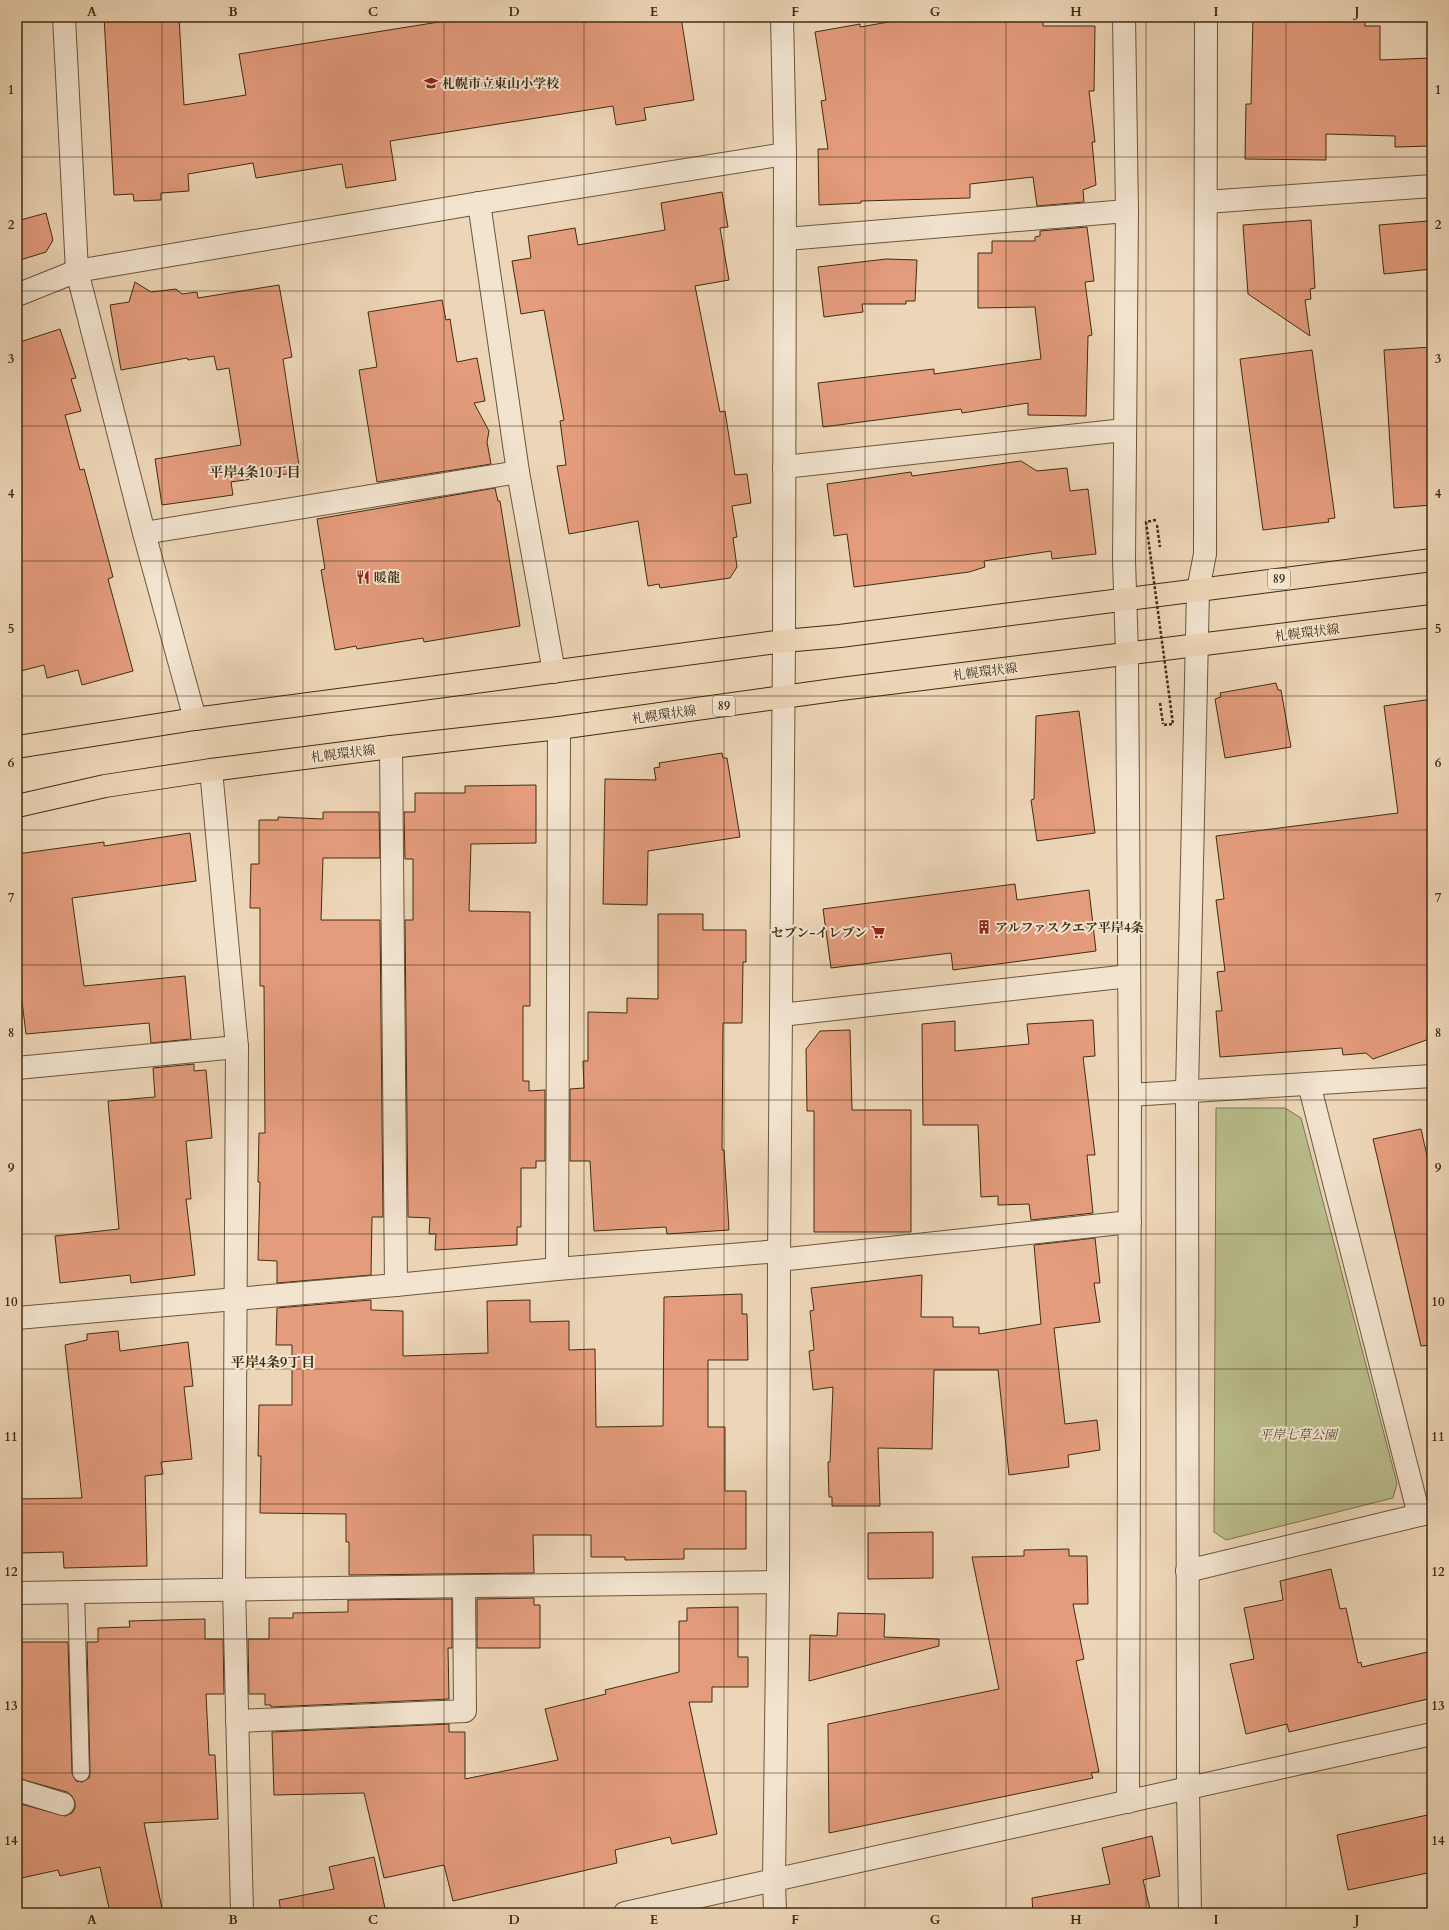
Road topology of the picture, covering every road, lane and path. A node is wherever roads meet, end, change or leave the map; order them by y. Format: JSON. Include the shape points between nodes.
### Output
{"nodes":[{"id":1,"x":64,"y":17,"type":"edge"},
{"id":2,"x":782,"y":17,"type":"edge"},
{"id":3,"x":1124,"y":17,"type":"edge"},
{"id":4,"x":1206,"y":17,"type":"edge"},
{"id":5,"x":786,"y":154,"type":"junction"},
{"id":6,"x":1432,"y":186,"type":"edge"},
{"id":7,"x":1206,"y":202,"type":"junction"},
{"id":8,"x":479,"y":203,"type":"junction"},
{"id":9,"x":1127,"y":211,"type":"junction"},
{"id":10,"x":786,"y":238,"type":"junction"},
{"id":11,"x":77,"y":271,"type":"junction"},
{"id":12,"x":17,"y":295,"type":"edge"},
{"id":13,"x":1124,"y":430,"type":"junction"},
{"id":14,"x":784,"y":467,"type":"junction"},
{"id":15,"x":518,"y":472,"type":"junction"},
{"id":16,"x":144,"y":534,"type":"junction"},
{"id":17,"x":1160,"y":546,"type":"dead end"},
{"id":18,"x":1432,"y":560,"type":"edge"},
{"id":19,"x":1198,"y":590,"type":"junction"},
{"id":20,"x":1125,"y":599,"type":"junction"},
{"id":21,"x":1432,"y":616,"type":"edge"},
{"id":22,"x":784,"y":641,"type":"junction"},
{"id":23,"x":1197,"y":646,"type":"junction"},
{"id":24,"x":1127,"y":654,"type":"junction"},
{"id":25,"x":554,"y":672,"type":"junction"},
{"id":26,"x":784,"y":698,"type":"junction"},
{"id":27,"x":1159,"y":699,"type":"dead end"},
{"id":28,"x":195,"y":719,"type":"junction"},
{"id":29,"x":559,"y":728,"type":"junction"},
{"id":30,"x":17,"y":747,"type":"edge"},
{"id":31,"x":392,"y":747,"type":"junction"},
{"id":32,"x":211,"y":770,"type":"junction"},
{"id":33,"x":17,"y":806,"type":"edge"},
{"id":34,"x":1129,"y":976,"type":"junction"},
{"id":35,"x":781,"y":1015,"type":"junction"},
{"id":36,"x":237,"y":1047,"type":"junction"},
{"id":37,"x":17,"y":1068,"type":"edge"},
{"id":38,"x":1432,"y":1076,"type":"edge"},
{"id":39,"x":1309,"y":1084,"type":"junction"},
{"id":40,"x":1187,"y":1091,"type":"junction"},
{"id":41,"x":1130,"y":1095,"type":"junction"},
{"id":42,"x":1130,"y":1222,"type":"junction"},
{"id":43,"x":779,"y":1256,"type":"junction"},
{"id":44,"x":557,"y":1269,"type":"junction"},
{"id":45,"x":396,"y":1285,"type":"junction"},
{"id":46,"x":235,"y":1298,"type":"junction"},
{"id":47,"x":17,"y":1318,"type":"edge"},
{"id":48,"x":1425,"y":1514,"type":"edge"},
{"id":49,"x":1187,"y":1572,"type":"junction"},
{"id":50,"x":778,"y":1582,"type":"junction"},
{"id":51,"x":464,"y":1587,"type":"junction"},
{"id":52,"x":234,"y":1588,"type":"junction"},
{"id":53,"x":76,"y":1592,"type":"junction"},
{"id":54,"x":17,"y":1593,"type":"edge"},
{"id":55,"x":237,"y":1721,"type":"junction"},
{"id":56,"x":1432,"y":1734,"type":"edge"},
{"id":57,"x":81,"y":1772,"type":"dead end"},
{"id":58,"x":1188,"y":1789,"type":"junction"},
{"id":59,"x":17,"y":1790,"type":"edge"},
{"id":60,"x":1128,"y":1802,"type":"junction"},
{"id":61,"x":63,"y":1804,"type":"dead end"},
{"id":62,"x":774,"y":1880,"type":"junction"},
{"id":63,"x":242,"y":1913,"type":"edge"},
{"id":64,"x":625,"y":1913,"type":"edge"},
{"id":65,"x":775,"y":1913,"type":"edge"},
{"id":66,"x":1190,"y":1913,"type":"edge"}],
"edges":[{"from":1,"to":11,"type":"street"},
{"from":2,"to":5,"type":"street"},
{"from":3,"to":9,"type":"street"},
{"from":4,"to":7,"type":"street"},
{"from":5,"to":8,"type":"street"},
{"from":5,"to":10,"type":"street"},
{"from":6,"to":7,"type":"street"},
{"from":7,"to":19,"type":"street","via":[[1205,554]]},
{"from":8,"to":11,"type":"street"},
{"from":8,"to":15,"type":"street"},
{"from":9,"to":10,"type":"street"},
{"from":9,"to":13,"type":"street"},
{"from":10,"to":14,"type":"street"},
{"from":11,"to":12,"type":"street"},
{"from":11,"to":16,"type":"street"},
{"from":13,"to":14,"type":"street"},
{"from":13,"to":20,"type":"street"},
{"from":14,"to":22,"type":"street"},
{"from":15,"to":16,"type":"street"},
{"from":15,"to":25,"type":"street"},
{"from":16,"to":28,"type":"street"},
{"from":17,"to":27,"type":"path","bridge":true,"via":[[1156,520],[1146,522],[1173,724],[1163,725]]},
{"from":18,"to":19,"type":"main road","number":"89"},
{"from":19,"to":20,"type":"main road","number":"89"},
{"from":19,"to":23,"type":"street"},
{"from":20,"to":22,"type":"main road","number":"89"},
{"from":20,"to":24,"type":"street"},
{"from":21,"to":23,"type":"main road","name":"札幌環状線","number":"89"},
{"from":22,"to":25,"type":"main road","number":"89"},
{"from":22,"to":26,"type":"street"},
{"from":23,"to":24,"type":"main road","name":"札幌環状線","number":"89"},
{"from":23,"to":40,"type":"street"},
{"from":24,"to":26,"type":"main road","name":"札幌環状線","number":"89"},
{"from":24,"to":34,"type":"street"},
{"from":25,"to":28,"type":"main road","number":"89"},
{"from":26,"to":29,"type":"main road","name":"札幌環状線","number":"89"},
{"from":26,"to":35,"type":"street"},
{"from":28,"to":30,"type":"main road","number":"89"},
{"from":29,"to":31,"type":"main road","name":"札幌環状線","number":"89"},
{"from":29,"to":44,"type":"street"},
{"from":31,"to":32,"type":"main road","name":"札幌環状線","number":"89"},
{"from":31,"to":45,"type":"street"},
{"from":32,"to":33,"type":"main road","name":"札幌環状線","number":"89","via":[[105,786]]},
{"from":32,"to":36,"type":"street"},
{"from":34,"to":35,"type":"street"},
{"from":34,"to":41,"type":"street"},
{"from":35,"to":43,"type":"street"},
{"from":36,"to":37,"type":"street"},
{"from":36,"to":46,"type":"street"},
{"from":38,"to":39,"type":"street"},
{"from":39,"to":40,"type":"street"},
{"from":39,"to":48,"type":"street"},
{"from":40,"to":41,"type":"street"},
{"from":40,"to":49,"type":"street"},
{"from":41,"to":42,"type":"street"},
{"from":42,"to":43,"type":"street"},
{"from":42,"to":60,"type":"street"},
{"from":43,"to":44,"type":"street"},
{"from":43,"to":50,"type":"street"},
{"from":44,"to":45,"type":"street"},
{"from":45,"to":46,"type":"street"},
{"from":46,"to":47,"type":"street"},
{"from":46,"to":52,"type":"street"},
{"from":48,"to":49,"type":"street"},
{"from":49,"to":58,"type":"street"},
{"from":50,"to":51,"type":"street"},
{"from":50,"to":62,"type":"street"},
{"from":51,"to":52,"type":"street"},
{"from":51,"to":55,"type":"street","via":[[465,1711]]},
{"from":52,"to":53,"type":"street"},
{"from":52,"to":55,"type":"street"},
{"from":53,"to":54,"type":"street"},
{"from":53,"to":57,"type":"lane"},
{"from":55,"to":63,"type":"street"},
{"from":56,"to":58,"type":"street"},
{"from":58,"to":60,"type":"street"},
{"from":58,"to":66,"type":"street"},
{"from":59,"to":61,"type":"street"},
{"from":60,"to":62,"type":"street"},
{"from":62,"to":64,"type":"street"},
{"from":62,"to":65,"type":"street"}]}
